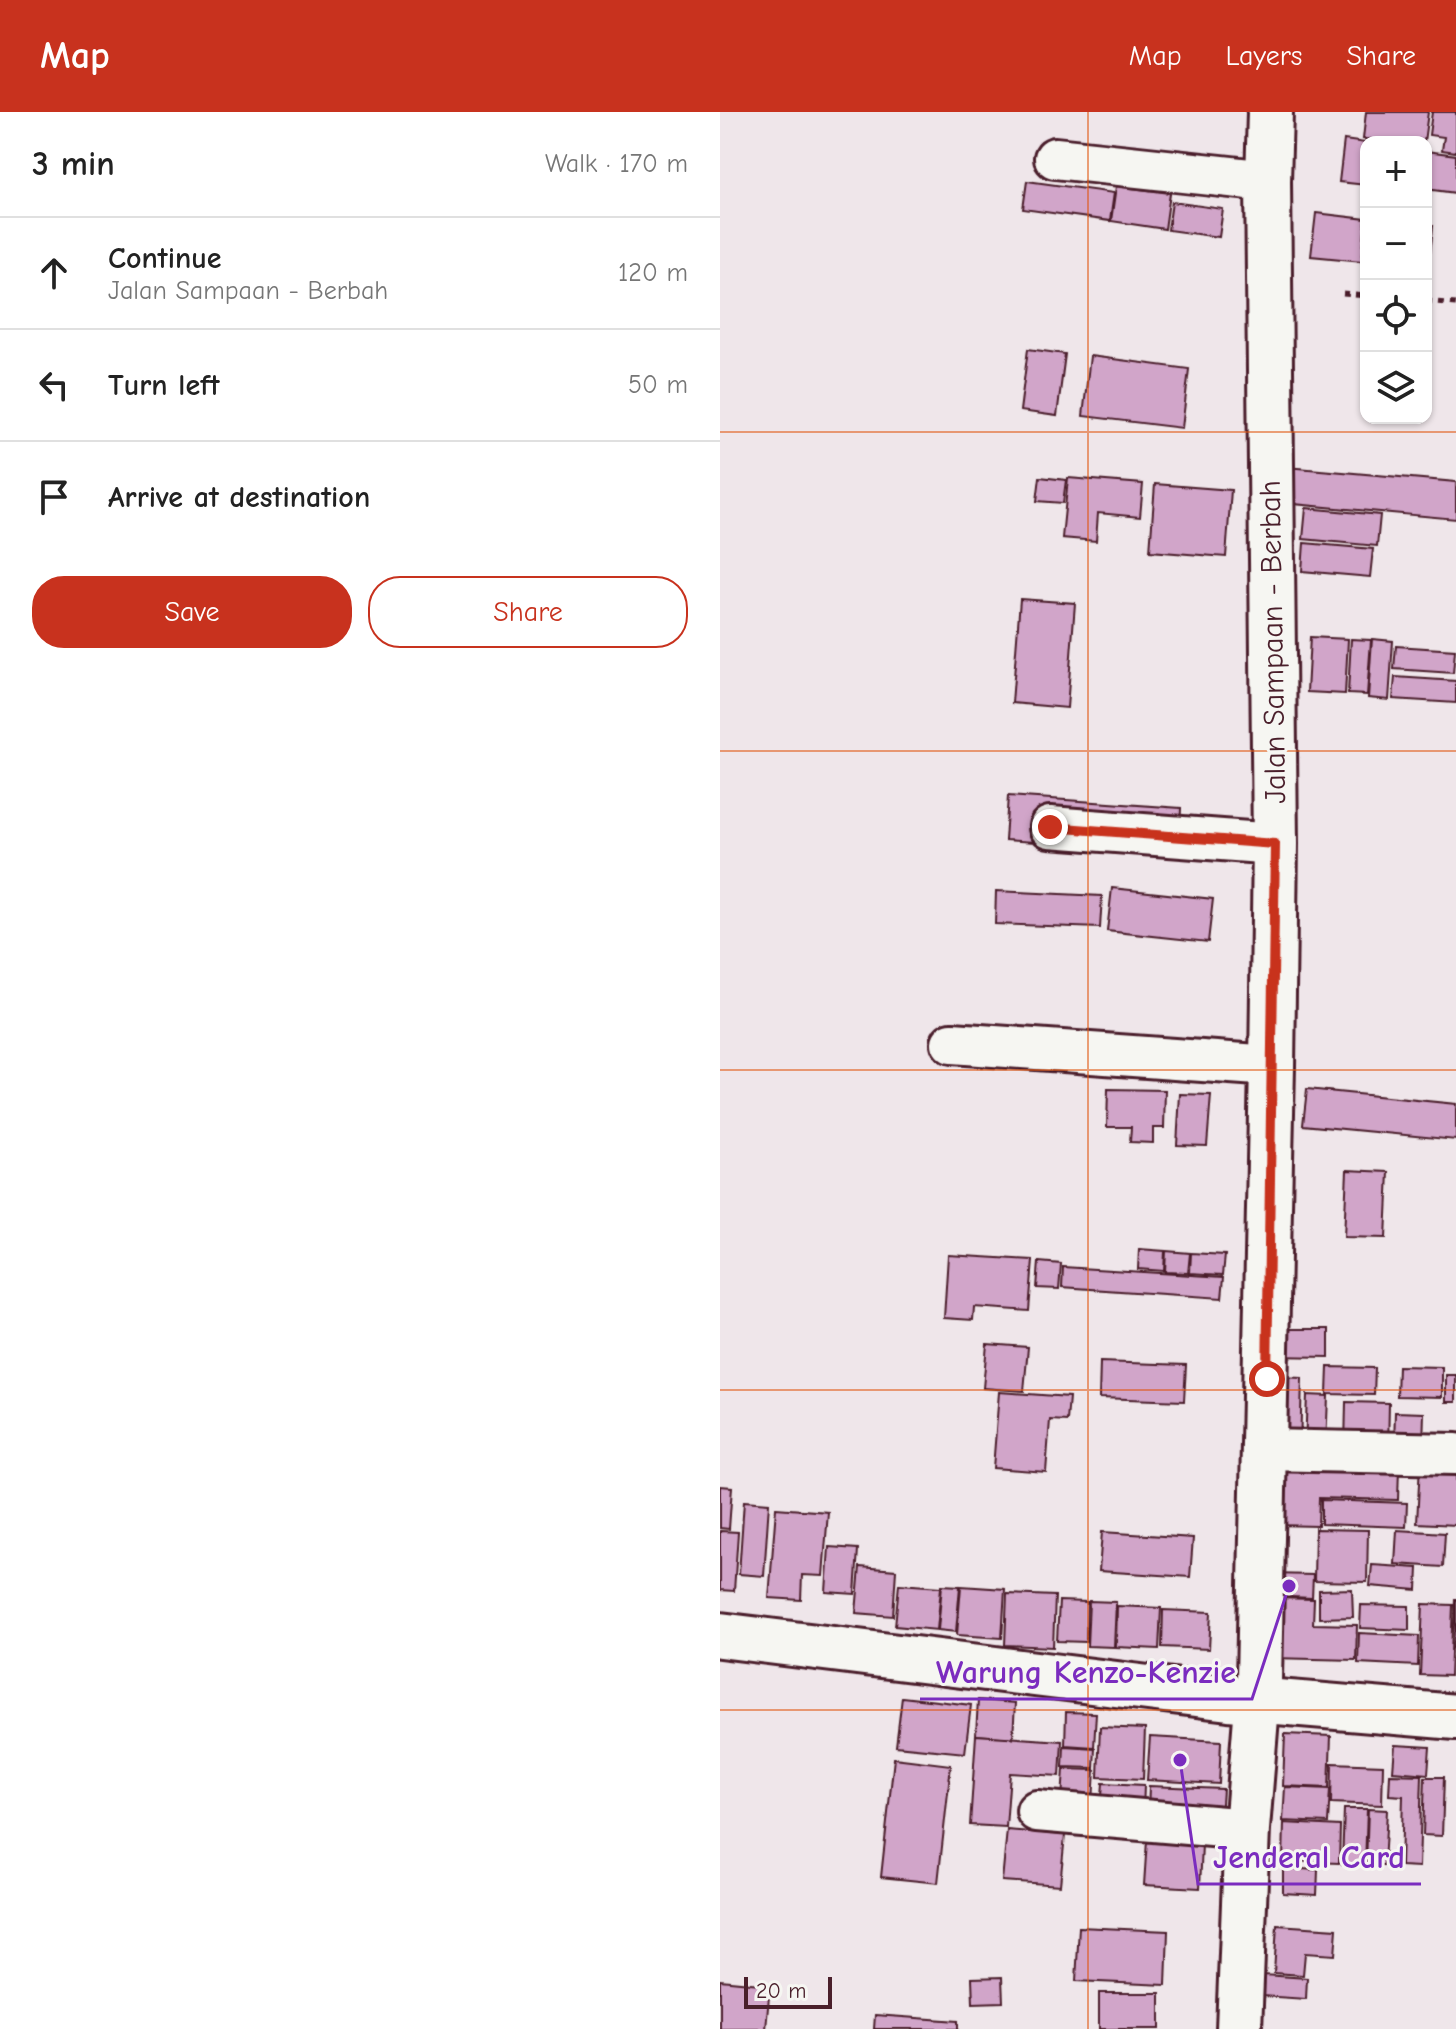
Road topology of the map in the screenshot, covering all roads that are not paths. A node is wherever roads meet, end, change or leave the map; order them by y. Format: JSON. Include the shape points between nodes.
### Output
{"nodes":[{"id":1,"x":1270,"y":112,"type":"edge"},
{"id":2,"x":1055,"y":158,"type":"dead end"},
{"id":3,"x":1268,"y":181,"type":"junction"},
{"id":4,"x":1050,"y":827,"type":"dead end"},
{"id":5,"x":1275,"y":844,"type":"junction"},
{"id":6,"x":952,"y":1043,"type":"dead end"},
{"id":7,"x":1272,"y":1066,"type":"junction"},
{"id":8,"x":1265,"y":1450,"type":"junction"},
{"id":9,"x":1456,"y":1454,"type":"edge"},
{"id":10,"x":720,"y":1635,"type":"edge"},
{"id":11,"x":1258,"y":1700,"type":"junction"},
{"id":12,"x":1456,"y":1717,"type":"edge"},
{"id":13,"x":1037,"y":1811,"type":"dead end"},
{"id":14,"x":1247,"y":1829,"type":"junction"},
{"id":15,"x":1239,"y":2029,"type":"edge"}],
"edges":[{"from":1,"to":3,"type":"main road","name":"Jalan Sampaan - Berbah"},
{"from":2,"to":3,"type":"street"},
{"from":3,"to":5,"type":"main road","name":"Jalan Sampaan - Berbah"},
{"from":4,"to":5,"type":"street"},
{"from":5,"to":7,"type":"main road","name":"Jalan Sampaan - Berbah"},
{"from":6,"to":7,"type":"street"},
{"from":7,"to":8,"type":"main road","name":"Jalan Sampaan - Berbah"},
{"from":8,"to":9,"type":"street"},
{"from":8,"to":11,"type":"main road","name":"Jalan Sampaan - Berbah"},
{"from":10,"to":11,"type":"main road"},
{"from":11,"to":12,"type":"main road"},
{"from":11,"to":14,"type":"main road","name":"Jalan Sampaan - Berbah"},
{"from":13,"to":14,"type":"street"},
{"from":14,"to":15,"type":"main road","name":"Jalan Sampaan - Berbah"}]}
